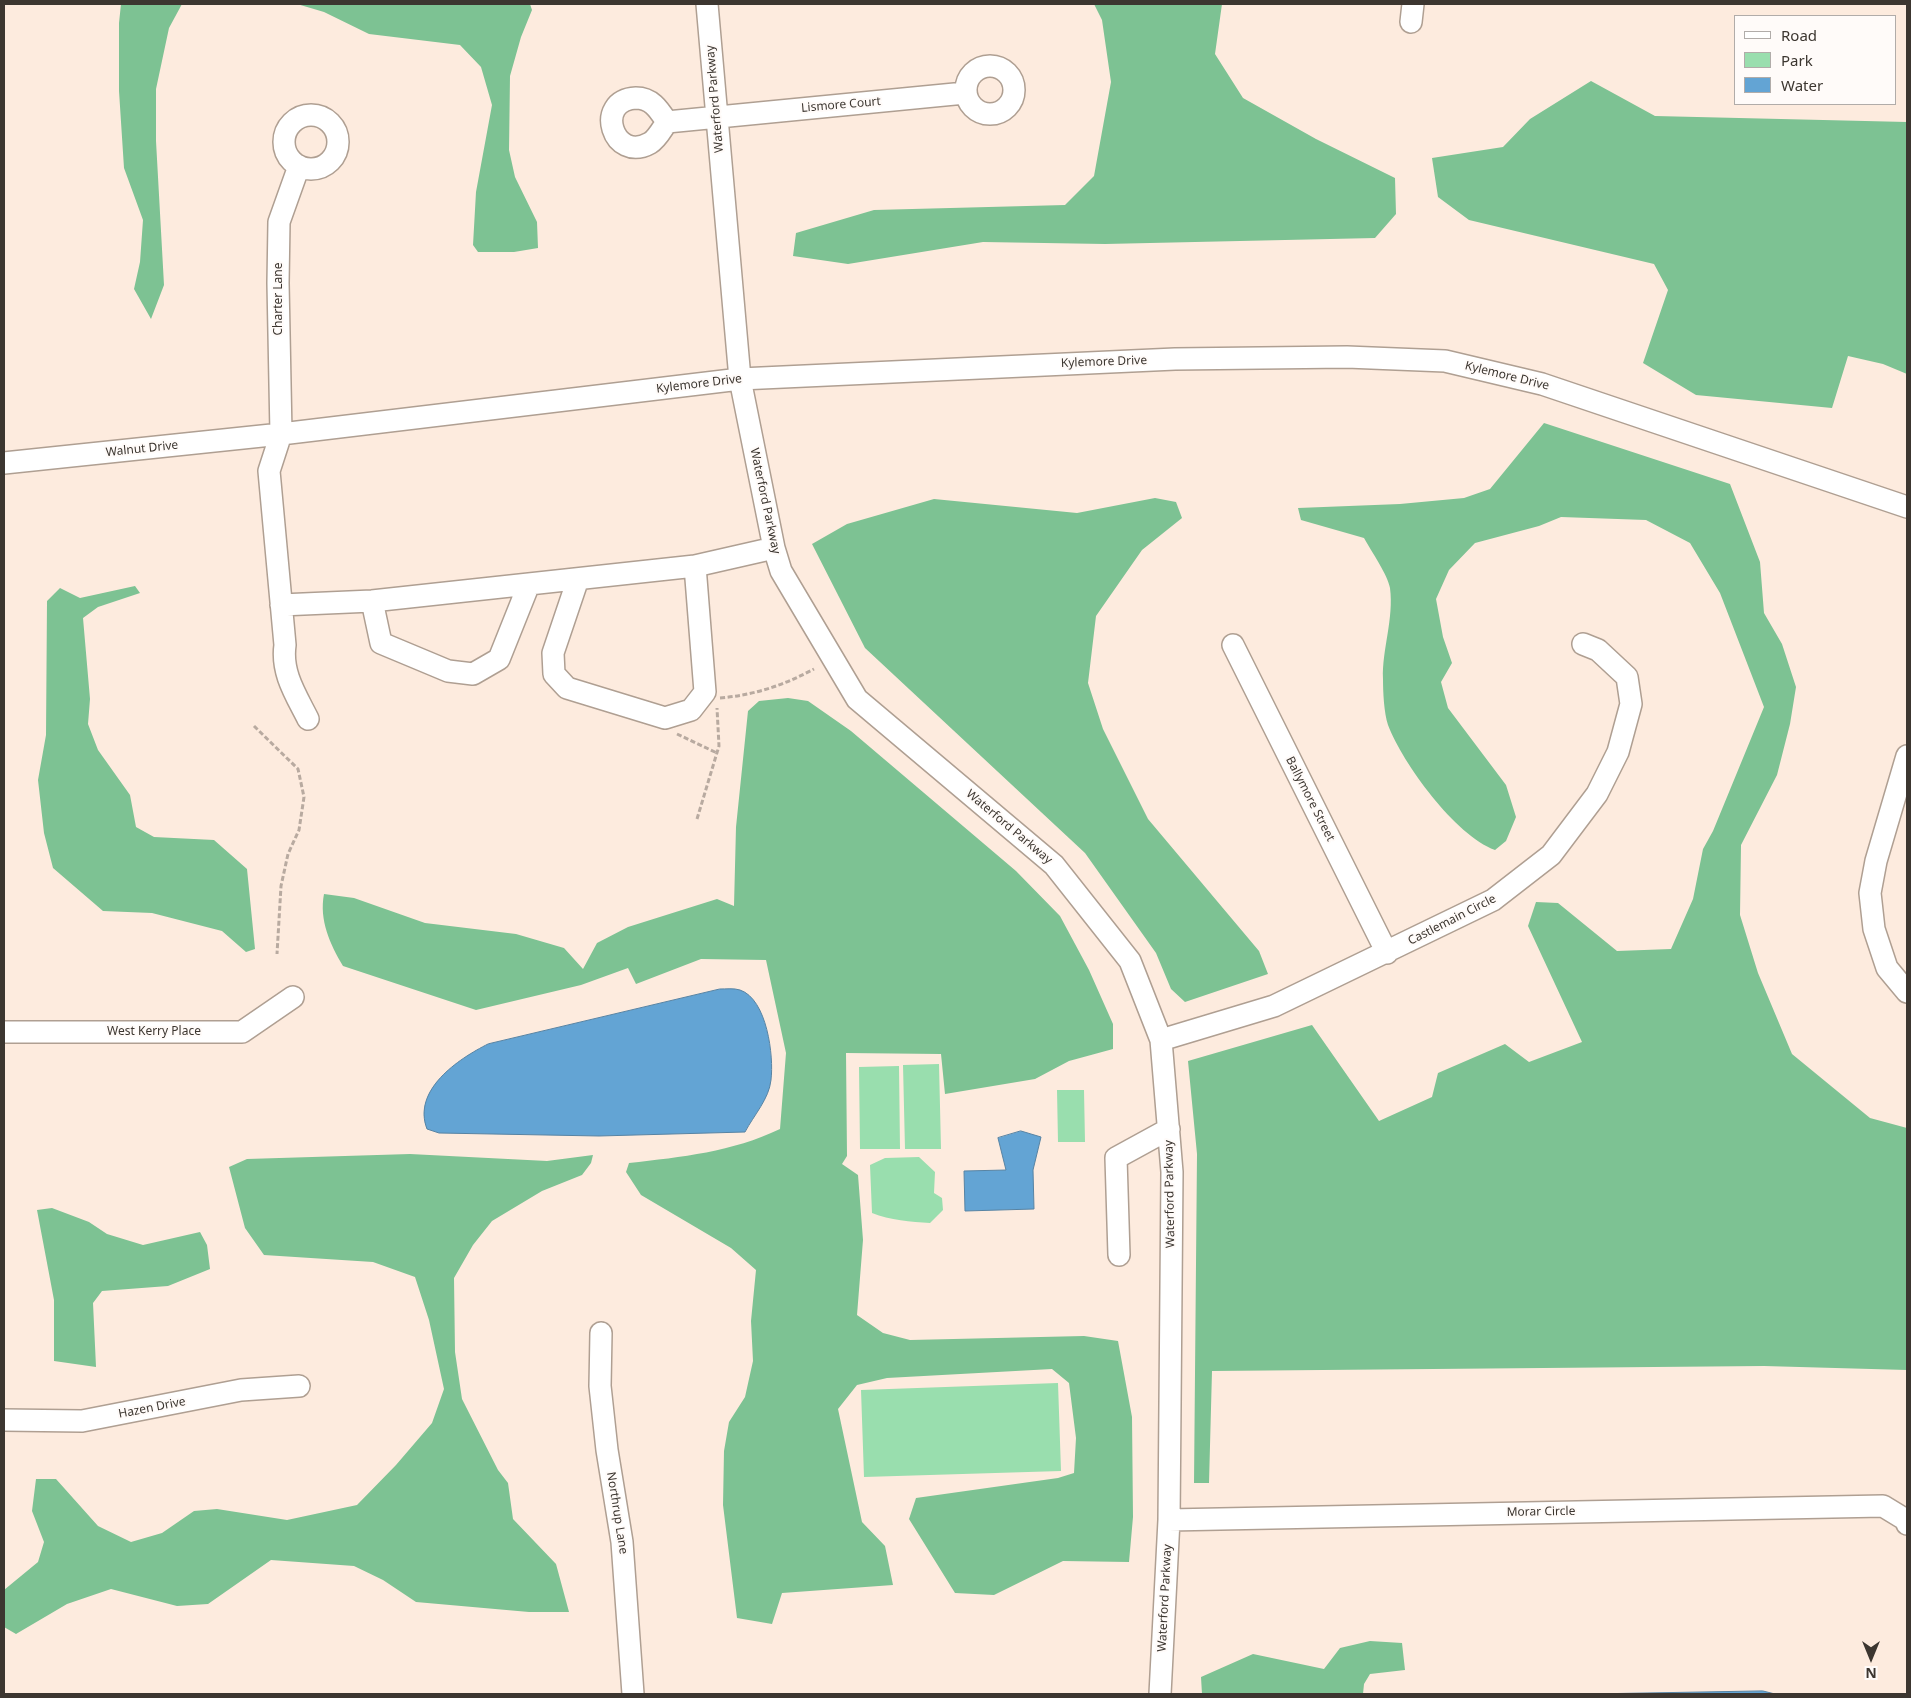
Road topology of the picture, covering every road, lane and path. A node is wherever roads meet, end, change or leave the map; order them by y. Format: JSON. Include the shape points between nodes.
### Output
{"nodes":[{"id":1,"x":707,"y":4,"type":"edge"},
{"id":2,"x":966,"y":93,"type":"dead end"},
{"id":3,"x":717,"y":116,"type":"junction"},
{"id":4,"x":667,"y":122,"type":"dead end"},
{"id":5,"x":299,"y":166,"type":"dead end"},
{"id":6,"x":740,"y":379,"type":"junction"},
{"id":7,"x":281,"y":434,"type":"junction"},
{"id":8,"x":4,"y":463,"type":"edge"},
{"id":9,"x":1907,"y":507,"type":"edge"},
{"id":10,"x":774,"y":548,"type":"junction"},
{"id":11,"x":695,"y":566,"type":"junction"},
{"id":12,"x":578,"y":579,"type":"junction"},
{"id":13,"x":529,"y":584,"type":"junction"},
{"id":14,"x":372,"y":601,"type":"junction"},
{"id":15,"x":281,"y":605,"type":"junction"},
{"id":16,"x":1583,"y":644,"type":"dead end"},
{"id":17,"x":1233,"y":645,"type":"dead end"},
{"id":18,"x":814,"y":669,"type":"dead end"},
{"id":19,"x":308,"y":719,"type":"dead end"},
{"id":20,"x":254,"y":726,"type":"dead end"},
{"id":21,"x":674,"y":732,"type":"dead end"},
{"id":22,"x":717,"y":753,"type":"junction"},
{"id":23,"x":1907,"y":756,"type":"edge"},
{"id":24,"x":698,"y":820,"type":"dead end"},
{"id":25,"x":1387,"y":953,"type":"junction"},
{"id":26,"x":277,"y":954,"type":"dead end"},
{"id":27,"x":1907,"y":992,"type":"edge"},
{"id":28,"x":293,"y":997,"type":"dead end"},
{"id":29,"x":4,"y":1032,"type":"edge"},
{"id":30,"x":1161,"y":1040,"type":"junction"},
{"id":31,"x":1168,"y":1129,"type":"junction"},
{"id":32,"x":1119,"y":1254,"type":"dead end"},
{"id":33,"x":601,"y":1333,"type":"dead end"},
{"id":34,"x":299,"y":1386,"type":"dead end"},
{"id":35,"x":4,"y":1420,"type":"edge"},
{"id":36,"x":1169,"y":1520,"type":"junction"},
{"id":37,"x":1907,"y":1524,"type":"edge"},
{"id":38,"x":633,"y":1694,"type":"edge"},
{"id":39,"x":1160,"y":1694,"type":"edge"}],
"edges":[{"from":1,"to":3,"type":"street","name":"Waterford Parkway"},
{"from":2,"to":3,"type":"street","name":"Lismore Court"},
{"from":3,"to":4,"type":"street","name":"Lismore Court"},
{"from":3,"to":6,"type":"street","name":"Waterford Parkway"},
{"from":5,"to":7,"type":"street","name":"Charter Lane","via":[[280,222]]},
{"from":6,"to":7,"type":"street","name":"Kylemore Drive"},
{"from":6,"to":9,"type":"street","name":"Kylemore Drive","via":[[1175,359],[1347,357],[1444,361],[1542,384]]},
{"from":6,"to":10,"type":"street","name":"Waterford Parkway"},
{"from":7,"to":8,"type":"street","name":"Walnut Drive"},
{"from":7,"to":15,"type":"street","name":"Charter Lane","via":[[269,470]]},
{"from":10,"to":11,"type":"street"},
{"from":10,"to":30,"type":"street","name":"Waterford Parkway","via":[[781,572],[857,699],[1054,865],[1130,961]]},
{"from":11,"to":12,"type":"street"},
{"from":11,"to":12,"type":"street","via":[[705,692],[691,710],[665,718],[566,688],[554,674],[553,653]]},
{"from":12,"to":13,"type":"street"},
{"from":13,"to":14,"type":"street"},
{"from":13,"to":14,"type":"street","via":[[499,659],[473,674],[448,671],[380,643]]},
{"from":14,"to":15,"type":"street"},
{"from":15,"to":19,"type":"street","name":"Charter Lane","via":[[287,677]]},
{"from":16,"to":25,"type":"street","name":"Castlemain Circle","via":[[1598,650],[1627,676],[1630,704],[1618,752],[1597,794],[1551,855],[1493,900]]},
{"from":17,"to":25,"type":"street","name":"Ballymore Street"},
{"from":18,"to":22,"type":"path","via":[[786,684],[749,696],[716,699],[720,746]]},
{"from":20,"to":26,"type":"path","via":[[298,769],[304,797],[299,830],[288,854],[281,886]]},
{"from":21,"to":22,"type":"path"},
{"from":22,"to":24,"type":"path"},
{"from":23,"to":27,"type":"street","via":[[1876,861],[1870,893],[1874,929],[1887,968]]},
{"from":25,"to":30,"type":"street","name":"Castlemain Circle","via":[[1274,1006]]},
{"from":28,"to":29,"type":"street","name":"West Kerry Place","via":[[242,1032]]},
{"from":30,"to":31,"type":"street","name":"Waterford Parkway"},
{"from":31,"to":32,"type":"street","via":[[1116,1158]]},
{"from":31,"to":36,"type":"street","name":"Waterford Parkway","via":[[1172,1172]]},
{"from":33,"to":38,"type":"street","name":"Northrup Lane","via":[[600,1386],[622,1542]]},
{"from":34,"to":35,"type":"street","name":"Hazen Drive","via":[[241,1390],[82,1421]]},
{"from":36,"to":37,"type":"street","name":"Morar Circle","via":[[1883,1506],[1906,1520]]},
{"from":36,"to":39,"type":"street","name":"Waterford Parkway"}]}
